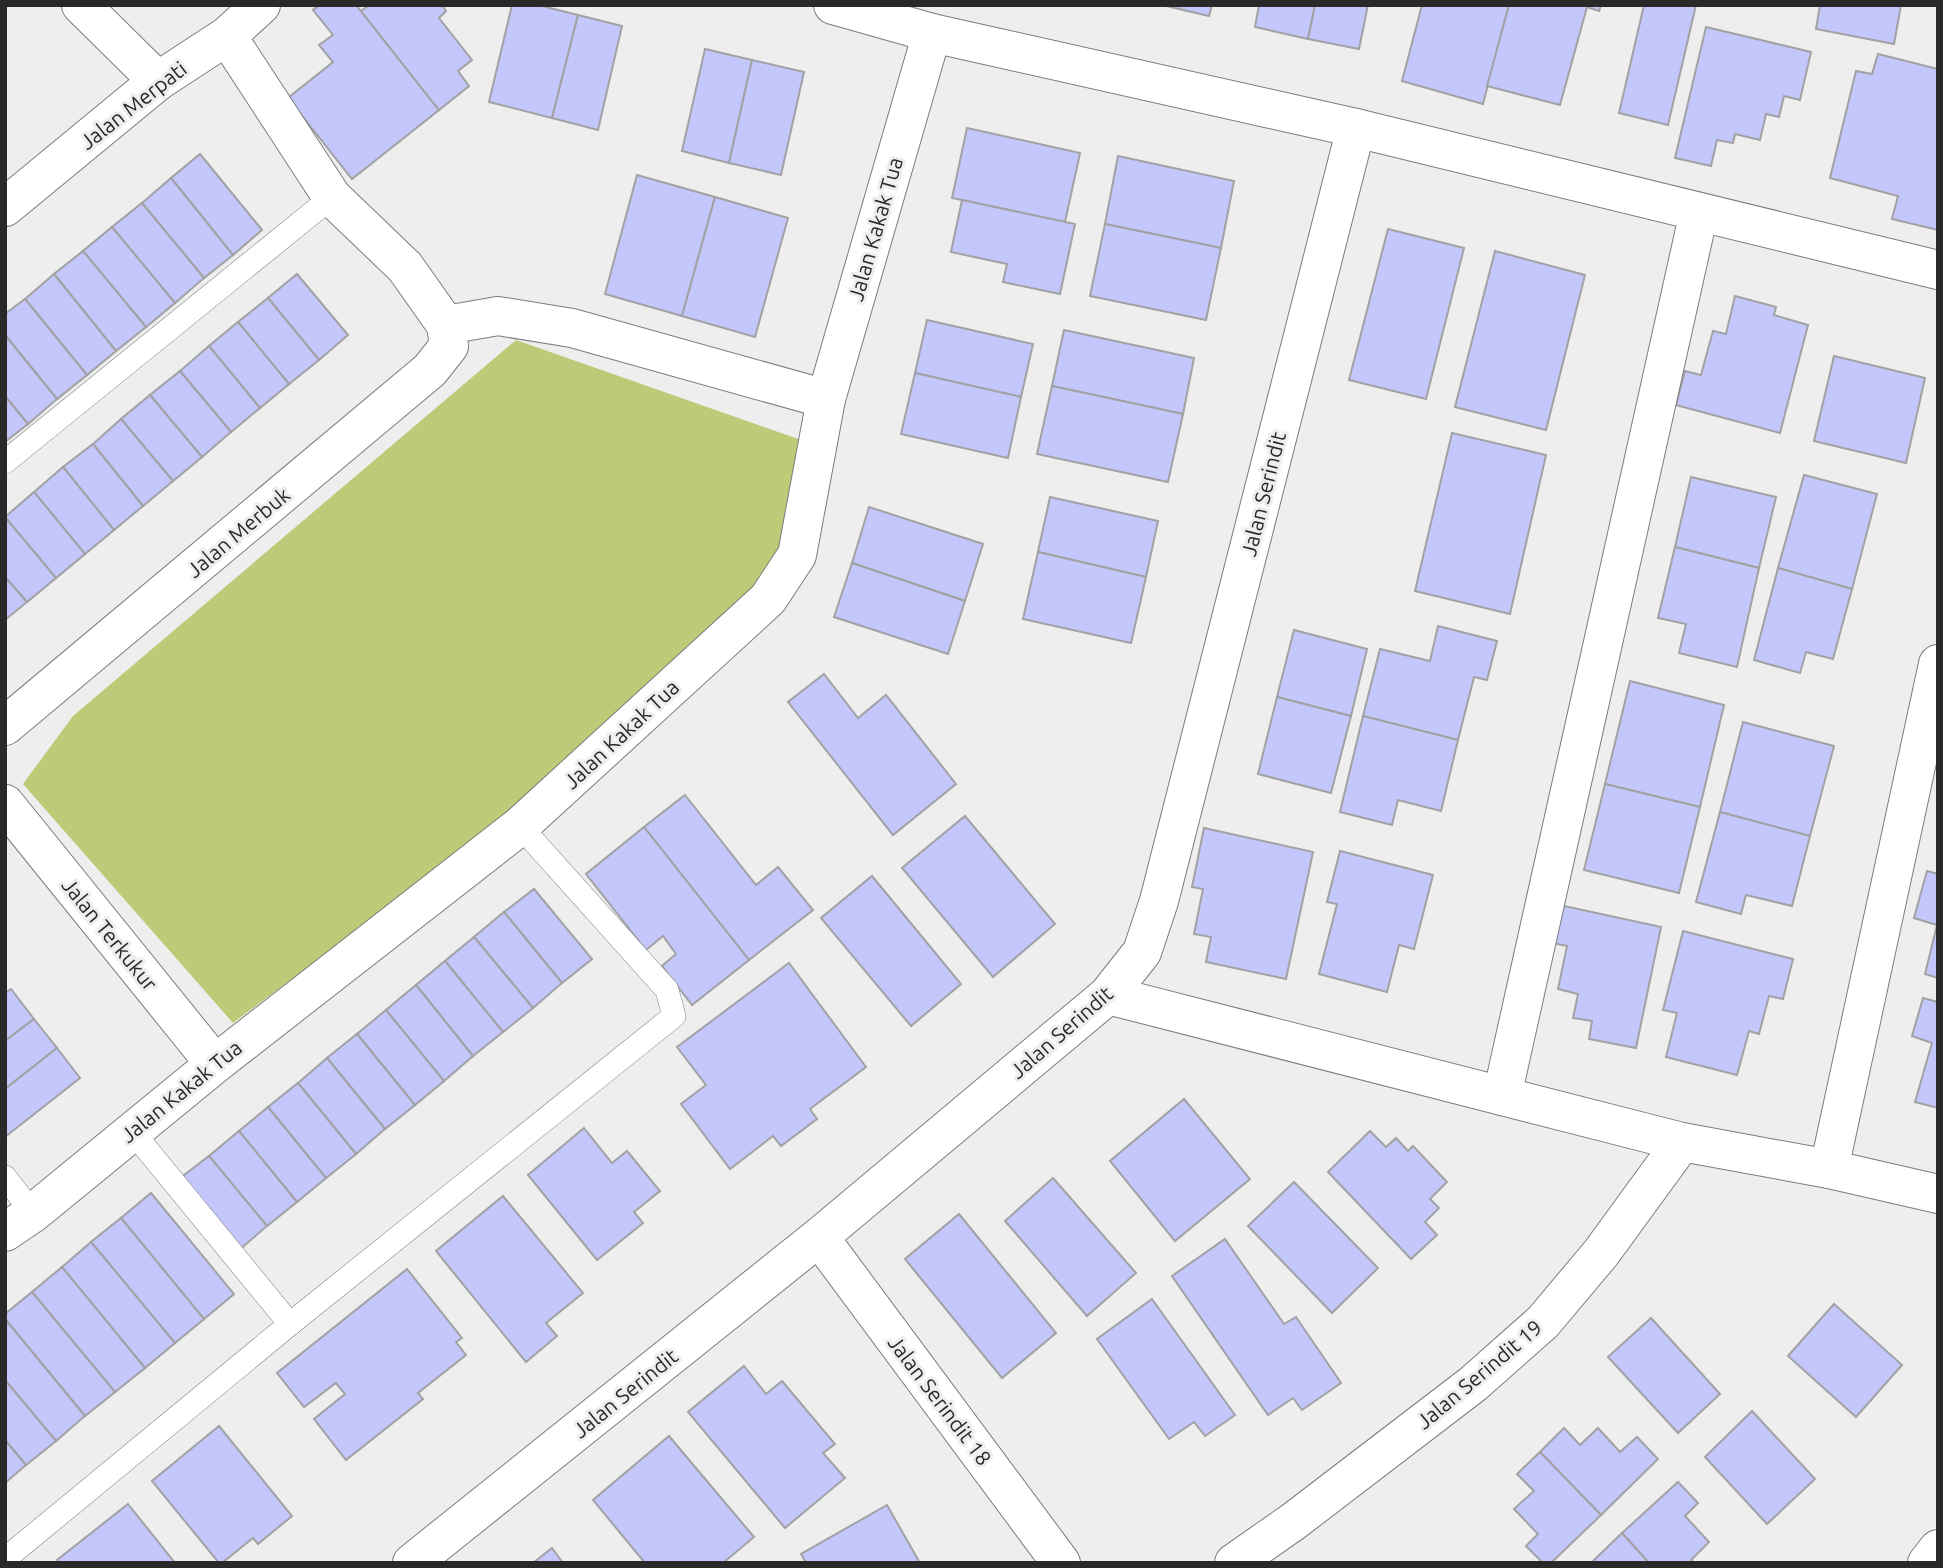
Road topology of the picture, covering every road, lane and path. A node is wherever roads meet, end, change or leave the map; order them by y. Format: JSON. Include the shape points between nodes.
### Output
{"nodes":[{"id":1,"x":80,"y":5,"type":"edge"},
{"id":2,"x":261,"y":5,"type":"edge"},
{"id":3,"x":834,"y":5,"type":"edge"},
{"id":4,"x":932,"y":33,"type":"junction"},
{"id":5,"x":227,"y":36,"type":"junction"},
{"id":6,"x":158,"y":81,"type":"junction"},
{"id":7,"x":1356,"y":128,"type":"junction"},
{"id":8,"x":332,"y":197,"type":"junction"},
{"id":9,"x":5,"y":207,"type":"edge"},
{"id":10,"x":1699,"y":212,"type":"junction"},
{"id":11,"x":1938,"y":270,"type":"edge"},
{"id":12,"x":446,"y":325,"type":"junction"},
{"id":13,"x":826,"y":399,"type":"junction"},
{"id":14,"x":5,"y":462,"type":"edge"},
{"id":15,"x":1938,"y":664,"type":"edge"},
{"id":16,"x":5,"y":726,"type":"edge"},
{"id":17,"x":5,"y":804,"type":"edge"},
{"id":18,"x":520,"y":826,"type":"junction"},
{"id":19,"x":1108,"y":995,"type":"junction"},
{"id":20,"x":215,"y":1064,"type":"junction"},
{"id":21,"x":1502,"y":1096,"type":"junction"},
{"id":22,"x":131,"y":1130,"type":"junction"},
{"id":23,"x":1682,"y":1142,"type":"junction"},
{"id":24,"x":1829,"y":1169,"type":"junction"},
{"id":25,"x":5,"y":1177,"type":"edge"},
{"id":26,"x":1938,"y":1194,"type":"edge"},
{"id":27,"x":19,"y":1222,"type":"edge"},
{"id":28,"x":819,"y":1237,"type":"junction"},
{"id":29,"x":290,"y":1324,"type":"junction"},
{"id":30,"x":1938,"y":1549,"type":"edge"},
{"id":31,"x":5,"y":1559,"type":"edge"},
{"id":32,"x":412,"y":1563,"type":"edge"},
{"id":33,"x":1061,"y":1563,"type":"edge"},
{"id":34,"x":1234,"y":1563,"type":"edge"},
{"id":35,"x":1927,"y":1563,"type":"edge"}],
"edges":[{"from":1,"to":6,"type":"street"},
{"from":2,"to":5,"type":"street","name":"Jalan Merpati"},
{"from":3,"to":4,"type":"street"},
{"from":4,"to":7,"type":"street"},
{"from":4,"to":13,"type":"street","name":"Jalan Kakak Tua"},
{"from":5,"to":6,"type":"street","name":"Jalan Merpati"},
{"from":5,"to":8,"type":"street"},
{"from":6,"to":9,"type":"street","name":"Jalan Merpati"},
{"from":7,"to":10,"type":"street"},
{"from":7,"to":19,"type":"street","name":"Jalan Serindit","via":[[1159,901],[1142,952]]},
{"from":8,"to":12,"type":"street","via":[[405,267]]},
{"from":8,"to":14,"type":"lane"},
{"from":10,"to":11,"type":"street"},
{"from":10,"to":21,"type":"street"},
{"from":12,"to":13,"type":"street","via":[[498,316],[572,328]]},
{"from":12,"to":16,"type":"street","name":"Jalan Merbuk","via":[[449,346],[430,370]]},
{"from":13,"to":18,"type":"street","name":"Jalan Kakak Tua","via":[[797,555],[768,599]]},
{"from":15,"to":24,"type":"street"},
{"from":17,"to":20,"type":"street","name":"Jalan Terkukur"},
{"from":18,"to":20,"type":"street","name":"Jalan Kakak Tua"},
{"from":18,"to":29,"type":"lane","via":[[667,990],[674,1016]]},
{"from":19,"to":21,"type":"street"},
{"from":19,"to":28,"type":"street","name":"Jalan Serindit"},
{"from":20,"to":22,"type":"street","name":"Jalan Kakak Tua"},
{"from":21,"to":23,"type":"street"},
{"from":22,"to":27,"type":"street","name":"Jalan Kakak Tua"},
{"from":22,"to":29,"type":"lane"},
{"from":23,"to":24,"type":"street"},
{"from":23,"to":34,"type":"street","name":"Jalan Serindit 19","via":[[1601,1253],[1543,1322],[1473,1384]]},
{"from":24,"to":26,"type":"street"},
{"from":25,"to":27,"type":"lane"},
{"from":28,"to":32,"type":"street","name":"Jalan Serindit"},
{"from":28,"to":33,"type":"street","name":"Jalan Serindit 18"},
{"from":29,"to":31,"type":"lane"},
{"from":30,"to":35,"type":"street"}]}
